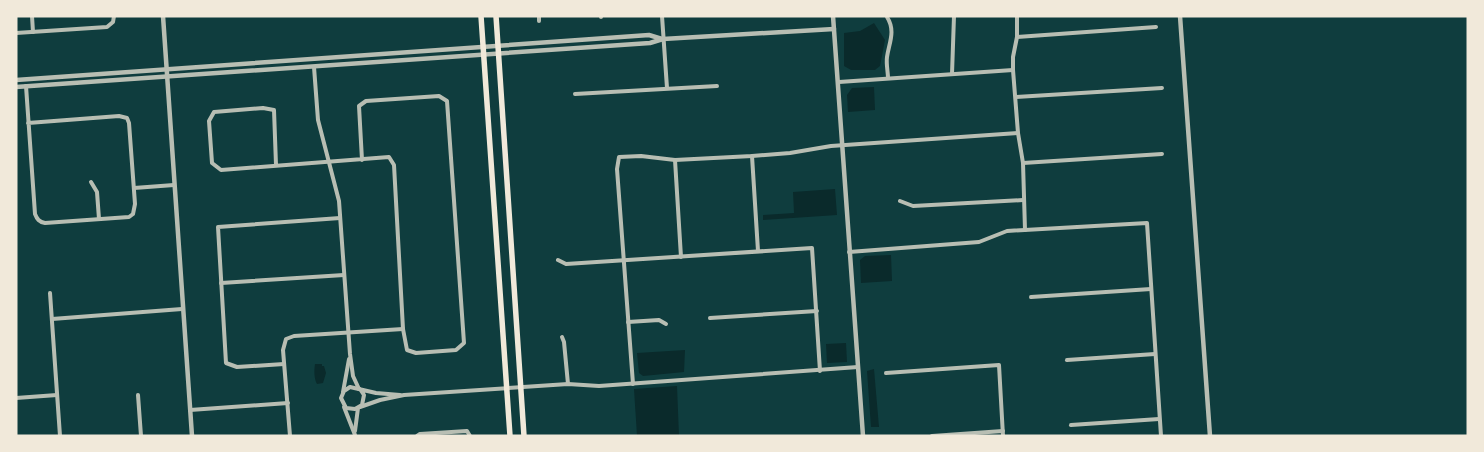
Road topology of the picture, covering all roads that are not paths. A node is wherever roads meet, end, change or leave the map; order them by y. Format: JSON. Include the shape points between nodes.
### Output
{"nodes":[{"id":1,"x":32,"y":16,"type":"edge"},
{"id":2,"x":114,"y":16,"type":"edge"},
{"id":3,"x":162,"y":16,"type":"edge"},
{"id":4,"x":481,"y":16,"type":"edge"},
{"id":5,"x":496,"y":16,"type":"edge"},
{"id":6,"x":662,"y":16,"type":"edge"},
{"id":7,"x":833,"y":16,"type":"edge"},
{"id":8,"x":954,"y":16,"type":"edge"},
{"id":9,"x":1016,"y":16,"type":"edge"},
{"id":10,"x":1180,"y":16,"type":"edge"},
{"id":11,"x":887,"y":17,"type":"edge"},
{"id":12,"x":1156,"y":28,"type":"dead end"},
{"id":13,"x":834,"y":29,"type":"junction"},
{"id":14,"x":33,"y":32,"type":"junction"},
{"id":15,"x":16,"y":33,"type":"edge"},
{"id":16,"x":1017,"y":37,"type":"junction"},
{"id":17,"x":663,"y":39,"type":"junction"},
{"id":18,"x":498,"y":46,"type":"junction"},
{"id":19,"x":484,"y":47,"type":"junction"},
{"id":20,"x":498,"y":54,"type":"junction"},
{"id":21,"x":484,"y":55,"type":"junction"},
{"id":22,"x":314,"y":67,"type":"junction"},
{"id":23,"x":166,"y":69,"type":"junction"},
{"id":24,"x":1013,"y":70,"type":"junction"},
{"id":25,"x":952,"y":74,"type":"junction"},
{"id":26,"x":167,"y":76,"type":"junction"},
{"id":27,"x":888,"y":78,"type":"junction"},
{"id":28,"x":16,"y":80,"type":"edge"},
{"id":29,"x":838,"y":82,"type":"junction"},
{"id":30,"x":26,"y":86,"type":"junction"},
{"id":31,"x":717,"y":86,"type":"dead end"},
{"id":32,"x":16,"y":87,"type":"edge"},
{"id":33,"x":667,"y":88,"type":"junction"},
{"id":34,"x":1162,"y":88,"type":"dead end"},
{"id":35,"x":575,"y":94,"type":"dead end"},
{"id":36,"x":1016,"y":97,"type":"junction"},
{"id":37,"x":28,"y":123,"type":"junction"},
{"id":38,"x":1018,"y":133,"type":"junction"},
{"id":39,"x":842,"y":145,"type":"junction"},
{"id":40,"x":1162,"y":154,"type":"dead end"},
{"id":41,"x":752,"y":156,"type":"junction"},
{"id":42,"x":362,"y":160,"type":"junction"},
{"id":43,"x":675,"y":160,"type":"junction"},
{"id":44,"x":328,"y":162,"type":"junction"},
{"id":45,"x":1023,"y":163,"type":"junction"},
{"id":46,"x":276,"y":165,"type":"junction"},
{"id":47,"x":91,"y":182,"type":"dead end"},
{"id":48,"x":174,"y":185,"type":"junction"},
{"id":49,"x":134,"y":188,"type":"junction"},
{"id":50,"x":1023,"y":200,"type":"junction"},
{"id":51,"x":900,"y":201,"type":"dead end"},
{"id":52,"x":340,"y":218,"type":"junction"},
{"id":53,"x":99,"y":219,"type":"junction"},
{"id":54,"x":1025,"y":230,"type":"junction"},
{"id":55,"x":758,"y":251,"type":"junction"},
{"id":56,"x":849,"y":252,"type":"junction"},
{"id":57,"x":681,"y":257,"type":"junction"},
{"id":58,"x":558,"y":260,"type":"dead end"},
{"id":59,"x":624,"y":260,"type":"junction"},
{"id":60,"x":344,"y":275,"type":"junction"},
{"id":61,"x":221,"y":284,"type":"junction"},
{"id":62,"x":1151,"y":289,"type":"junction"},
{"id":63,"x":50,"y":293,"type":"dead end"},
{"id":64,"x":1031,"y":297,"type":"dead end"},
{"id":65,"x":182,"y":309,"type":"junction"},
{"id":66,"x":817,"y":311,"type":"junction"},
{"id":67,"x":52,"y":318,"type":"junction"},
{"id":68,"x":710,"y":318,"type":"dead end"},
{"id":69,"x":628,"y":322,"type":"junction"},
{"id":70,"x":666,"y":324,"type":"dead end"},
{"id":71,"x":403,"y":329,"type":"junction"},
{"id":72,"x":348,"y":333,"type":"junction"},
{"id":73,"x":562,"y":337,"type":"dead end"},
{"id":74,"x":350,"y":354,"type":"junction"},
{"id":75,"x":1155,"y":354,"type":"junction"},
{"id":76,"x":1067,"y":360,"type":"dead end"},
{"id":77,"x":284,"y":364,"type":"junction"},
{"id":78,"x":858,"y":367,"type":"junction"},
{"id":79,"x":820,"y":371,"type":"junction"},
{"id":80,"x":886,"y":373,"type":"dead end"},
{"id":81,"x":568,"y":384,"type":"junction"},
{"id":82,"x":632,"y":384,"type":"junction"},
{"id":83,"x":520,"y":387,"type":"junction"},
{"id":84,"x":507,"y":388,"type":"junction"},
{"id":85,"x":359,"y":389,"type":"junction"},
{"id":86,"x":342,"y":394,"type":"junction"},
{"id":87,"x":57,"y":395,"type":"junction"},
{"id":88,"x":138,"y":395,"type":"dead end"},
{"id":89,"x":404,"y":395,"type":"junction"},
{"id":90,"x":16,"y":398,"type":"edge"},
{"id":91,"x":288,"y":403,"type":"junction"},
{"id":92,"x":344,"y":405,"type":"junction"},
{"id":93,"x":359,"y":408,"type":"junction"},
{"id":94,"x":190,"y":410,"type":"junction"},
{"id":95,"x":1159,"y":419,"type":"junction"},
{"id":96,"x":1071,"y":426,"type":"dead end"},
{"id":97,"x":1003,"y":433,"type":"edge"},
{"id":98,"x":355,"y":435,"type":"edge"},
{"id":99,"x":60,"y":436,"type":"edge"},
{"id":100,"x":141,"y":436,"type":"edge"},
{"id":101,"x":192,"y":436,"type":"edge"},
{"id":102,"x":290,"y":436,"type":"edge"},
{"id":103,"x":417,"y":436,"type":"edge"},
{"id":104,"x":470,"y":436,"type":"edge"},
{"id":105,"x":510,"y":436,"type":"edge"},
{"id":106,"x":524,"y":436,"type":"edge"},
{"id":107,"x":863,"y":436,"type":"edge"},
{"id":108,"x":932,"y":436,"type":"edge"},
{"id":109,"x":1161,"y":436,"type":"edge"},
{"id":110,"x":1210,"y":436,"type":"edge"}],
"edges":[{"from":1,"to":14,"type":"street"},
{"from":2,"to":14,"type":"street","via":[[111,25],[103,27]]},
{"from":3,"to":23,"type":"street"},
{"from":4,"to":19,"type":"main road"},
{"from":5,"to":18,"type":"main road"},
{"from":6,"to":17,"type":"street"},
{"from":7,"to":13,"type":"street"},
{"from":8,"to":25,"type":"street"},
{"from":9,"to":16,"type":"street"},
{"from":10,"to":110,"type":"street"},
{"from":11,"to":27,"type":"street","via":[[892,32],[887,58]]},
{"from":12,"to":16,"type":"street"},
{"from":13,"to":17,"type":"street"},
{"from":13,"to":29,"type":"street"},
{"from":14,"to":15,"type":"street"},
{"from":16,"to":24,"type":"street"},
{"from":17,"to":18,"type":"street","via":[[649,35]]},
{"from":17,"to":20,"type":"street","via":[[650,43]]},
{"from":17,"to":33,"type":"street"},
{"from":18,"to":19,"type":"street"},
{"from":18,"to":20,"type":"main road"},
{"from":19,"to":21,"type":"main road"},
{"from":19,"to":23,"type":"street"},
{"from":20,"to":21,"type":"street"},
{"from":20,"to":83,"type":"main road"},
{"from":21,"to":22,"type":"street"},
{"from":21,"to":84,"type":"main road"},
{"from":22,"to":26,"type":"street"},
{"from":22,"to":44,"type":"street","via":[[318,120]]},
{"from":23,"to":26,"type":"street"},
{"from":23,"to":28,"type":"street"},
{"from":24,"to":25,"type":"street"},
{"from":24,"to":36,"type":"street"},
{"from":25,"to":27,"type":"street"},
{"from":26,"to":30,"type":"street"},
{"from":26,"to":48,"type":"street"},
{"from":27,"to":29,"type":"street"},
{"from":29,"to":39,"type":"street"},
{"from":30,"to":32,"type":"street"},
{"from":30,"to":37,"type":"street"},
{"from":31,"to":33,"type":"street"},
{"from":33,"to":35,"type":"street"},
{"from":34,"to":36,"type":"street"},
{"from":36,"to":38,"type":"street"},
{"from":37,"to":49,"type":"street","via":[[127,118]]},
{"from":37,"to":53,"type":"street","via":[[35,214],[40,222]]},
{"from":38,"to":39,"type":"street"},
{"from":38,"to":45,"type":"street"},
{"from":39,"to":41,"type":"street"},
{"from":39,"to":56,"type":"street"},
{"from":40,"to":45,"type":"street"},
{"from":41,"to":43,"type":"street"},
{"from":41,"to":55,"type":"street"},
{"from":42,"to":44,"type":"street"},
{"from":42,"to":71,"type":"street","via":[[388,157],[394,165]]},
{"from":42,"to":71,"type":"street","via":[[359,106],[366,101],[439,96],[447,101],[464,343],[456,350],[416,353],[407,350]]},
{"from":43,"to":57,"type":"street"},
{"from":43,"to":59,"type":"street","via":[[619,157]]},
{"from":44,"to":46,"type":"street"},
{"from":44,"to":52,"type":"street","via":[[339,201]]},
{"from":45,"to":50,"type":"street"},
{"from":46,"to":46,"type":"street","via":[[274,110],[214,112],[209,121],[212,163],[221,170]]},
{"from":47,"to":53,"type":"street","via":[[97,192]]},
{"from":48,"to":49,"type":"street"},
{"from":48,"to":65,"type":"street"},
{"from":49,"to":53,"type":"street","via":[[136,204],[133,214]]},
{"from":50,"to":51,"type":"street","via":[[913,206]]},
{"from":50,"to":54,"type":"street"},
{"from":52,"to":60,"type":"street"},
{"from":52,"to":61,"type":"street","via":[[218,227]]},
{"from":54,"to":56,"type":"street","via":[[1002,232],[979,242]]},
{"from":54,"to":62,"type":"street","via":[[1147,224]]},
{"from":55,"to":57,"type":"street"},
{"from":55,"to":66,"type":"street","via":[[812,248]]},
{"from":56,"to":78,"type":"street"},
{"from":57,"to":59,"type":"street"},
{"from":58,"to":59,"type":"street","via":[[566,264]]},
{"from":59,"to":69,"type":"street"},
{"from":60,"to":61,"type":"street"},
{"from":60,"to":72,"type":"street"},
{"from":61,"to":77,"type":"street","via":[[226,363],[237,368]]},
{"from":62,"to":64,"type":"street"},
{"from":62,"to":75,"type":"street"},
{"from":63,"to":67,"type":"street"},
{"from":65,"to":67,"type":"street"},
{"from":65,"to":94,"type":"street"},
{"from":66,"to":68,"type":"street"},
{"from":66,"to":79,"type":"street"},
{"from":67,"to":87,"type":"street"},
{"from":69,"to":70,"type":"street","via":[[659,320]]},
{"from":69,"to":82,"type":"street"},
{"from":71,"to":72,"type":"street"},
{"from":72,"to":74,"type":"street"},
{"from":72,"to":77,"type":"street","via":[[286,339]]},
{"from":73,"to":81,"type":"street"},
{"from":74,"to":85,"type":"street","via":[[353,376]]},
{"from":74,"to":86,"type":"street"},
{"from":75,"to":76,"type":"street"},
{"from":75,"to":95,"type":"street"},
{"from":77,"to":91,"type":"street"},
{"from":78,"to":79,"type":"street"},
{"from":78,"to":107,"type":"street"},
{"from":79,"to":82,"type":"street"},
{"from":80,"to":97,"type":"street","via":[[999,365]]},
{"from":81,"to":82,"type":"street"},
{"from":81,"to":83,"type":"street"},
{"from":83,"to":84,"type":"street"},
{"from":83,"to":106,"type":"main road"},
{"from":84,"to":89,"type":"street"},
{"from":84,"to":105,"type":"main road"},
{"from":85,"to":86,"type":"street","via":[[350,387]]},
{"from":85,"to":89,"type":"street"},
{"from":85,"to":93,"type":"street","via":[[364,399]]},
{"from":86,"to":92,"type":"street"},
{"from":87,"to":90,"type":"street"},
{"from":87,"to":99,"type":"street"},
{"from":88,"to":100,"type":"street"},
{"from":89,"to":93,"type":"street"},
{"from":91,"to":94,"type":"street"},
{"from":91,"to":102,"type":"street"},
{"from":92,"to":93,"type":"street","via":[[352,410]]},
{"from":92,"to":98,"type":"street"},
{"from":93,"to":98,"type":"street"},
{"from":94,"to":101,"type":"street"},
{"from":95,"to":96,"type":"street"},
{"from":95,"to":109,"type":"street"},
{"from":97,"to":108,"type":"street"},
{"from":103,"to":104,"type":"street","via":[[466,431]]}]}
